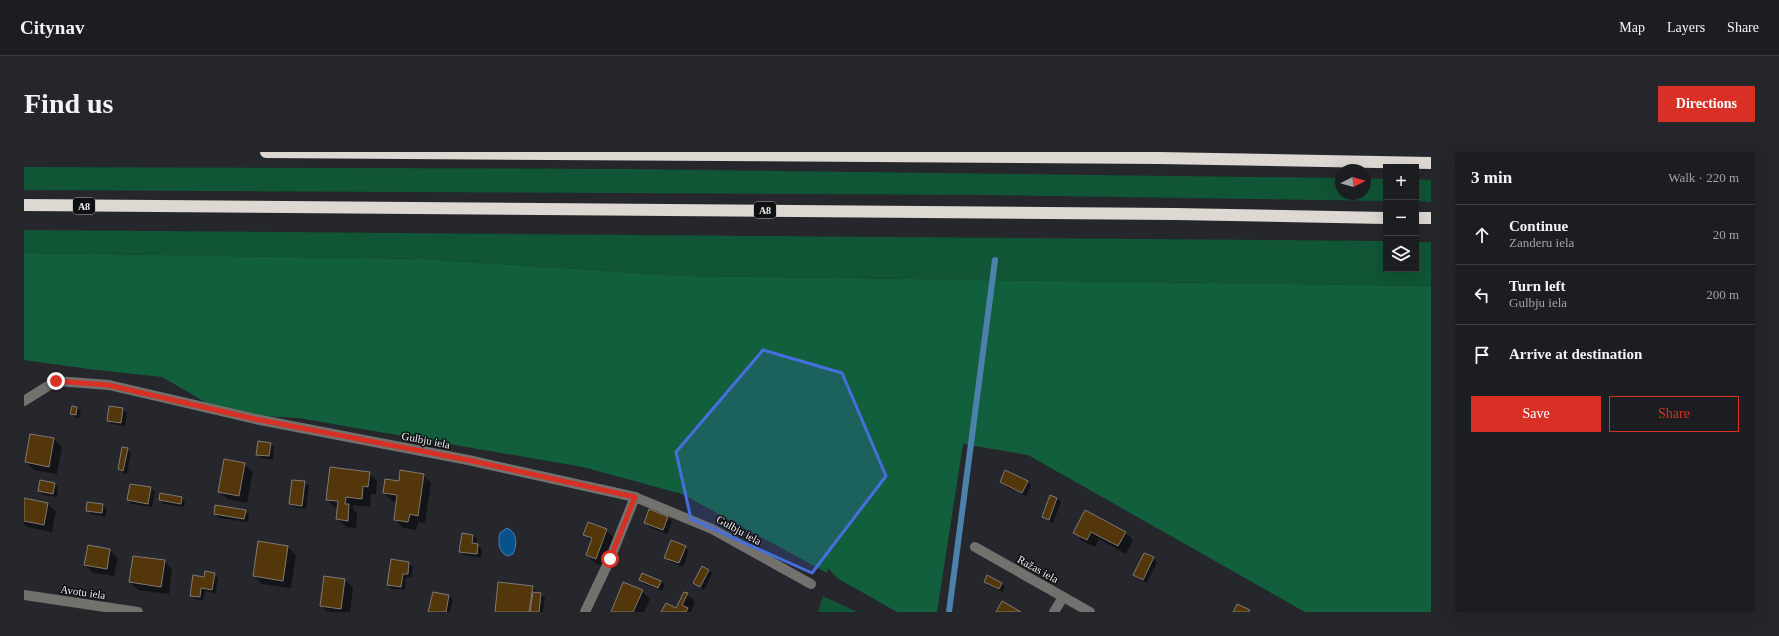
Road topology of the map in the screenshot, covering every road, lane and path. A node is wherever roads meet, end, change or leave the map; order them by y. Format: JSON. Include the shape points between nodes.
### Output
{"nodes":[{"id":1,"x":266,"y":152,"type":"edge"},
{"id":2,"x":1431,"y":163,"type":"edge"},
{"id":3,"x":24,"y":205,"type":"edge"},
{"id":4,"x":1383,"y":218,"type":"edge"},
{"id":5,"x":1419,"y":218,"type":"edge"},
{"id":6,"x":1431,"y":218,"type":"edge"},
{"id":7,"x":24,"y":401,"type":"edge"},
{"id":8,"x":635,"y":497,"type":"junction"},
{"id":9,"x":975,"y":547,"type":"dead end"},
{"id":10,"x":811,"y":584,"type":"dead end"},
{"id":11,"x":24,"y":595,"type":"edge"},
{"id":12,"x":1063,"y":597,"type":"junction"},
{"id":13,"x":138,"y":612,"type":"edge"},
{"id":14,"x":585,"y":612,"type":"edge"},
{"id":15,"x":1054,"y":612,"type":"edge"},
{"id":16,"x":1090,"y":612,"type":"edge"}],
"edges":[{"from":1,"to":2,"type":"highway","via":[[1159,158]]},
{"from":3,"to":4,"type":"highway","number":"A8","via":[[1160,213]]},
{"from":5,"to":6,"type":"highway"},
{"from":7,"to":8,"type":"street","name":"Gulbju iela","via":[[56,381],[108,385],[255,419],[468,460]]},
{"from":8,"to":10,"type":"street","name":"Gulbju iela","via":[[712,529]]},
{"from":8,"to":14,"type":"street"},
{"from":9,"to":12,"type":"street","name":"Ražas iela"},
{"from":11,"to":13,"type":"street","name":"Avotu iela"},
{"from":12,"to":15,"type":"street"},
{"from":12,"to":16,"type":"street","name":"Ražas iela"}]}
